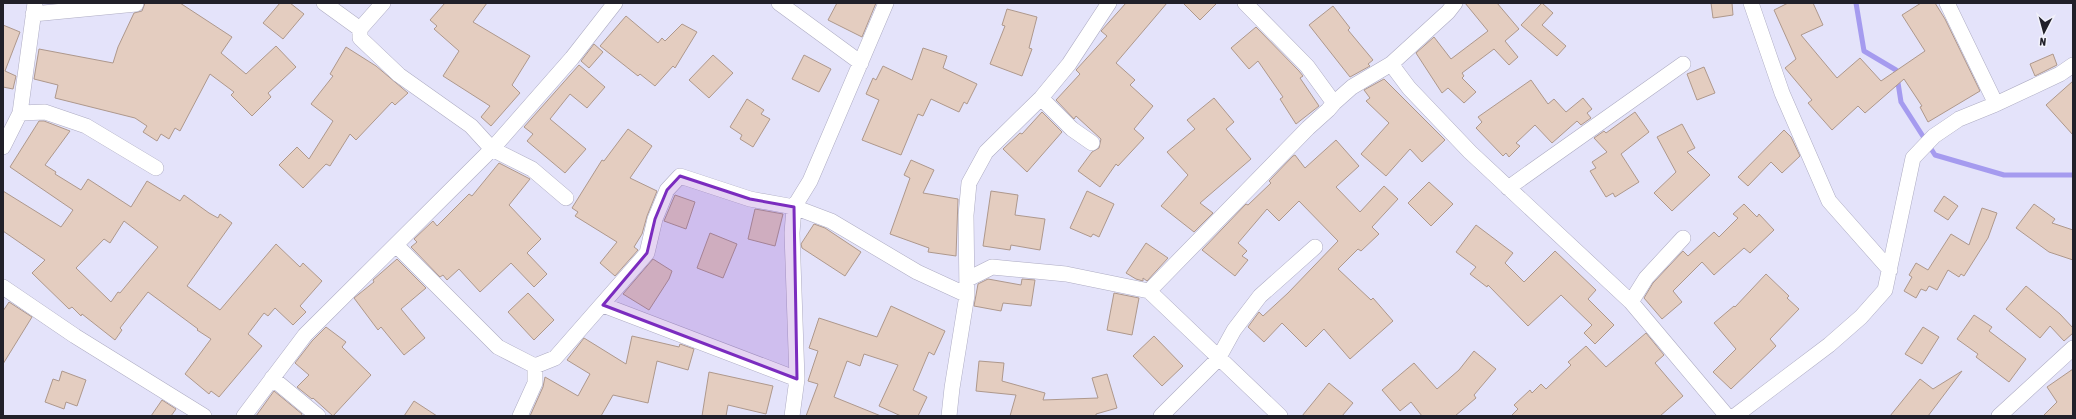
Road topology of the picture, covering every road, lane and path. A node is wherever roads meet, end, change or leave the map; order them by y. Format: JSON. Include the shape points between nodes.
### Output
{"nodes":[{"id":1,"x":324,"y":3,"type":"edge"},
{"id":2,"x":383,"y":3,"type":"edge"},
{"id":3,"x":615,"y":3,"type":"edge"},
{"id":4,"x":779,"y":3,"type":"edge"},
{"id":5,"x":886,"y":3,"type":"edge"},
{"id":6,"x":1109,"y":3,"type":"edge"},
{"id":7,"x":1245,"y":3,"type":"edge"},
{"id":8,"x":1455,"y":3,"type":"edge"},
{"id":9,"x":1751,"y":3,"type":"edge"},
{"id":10,"x":1947,"y":3,"type":"edge"},
{"id":11,"x":136,"y":4,"type":"edge"},
{"id":12,"x":34,"y":8,"type":"edge"},
{"id":13,"x":360,"y":29,"type":"junction"},
{"id":14,"x":860,"y":63,"type":"junction"},
{"id":15,"x":1391,"y":64,"type":"junction"},
{"id":16,"x":1683,"y":64,"type":"dead end"},
{"id":17,"x":2073,"y":65,"type":"edge"},
{"id":18,"x":1041,"y":98,"type":"junction"},
{"id":19,"x":1334,"y":103,"type":"junction"},
{"id":20,"x":1996,"y":104,"type":"junction"},
{"id":21,"x":20,"y":114,"type":"junction"},
{"id":22,"x":1092,"y":143,"type":"dead end"},
{"id":23,"x":3,"y":147,"type":"edge"},
{"id":24,"x":492,"y":149,"type":"junction"},
{"id":25,"x":156,"y":168,"type":"dead end"},
{"id":26,"x":1508,"y":188,"type":"junction"},
{"id":27,"x":566,"y":198,"type":"dead end"},
{"id":28,"x":794,"y":207,"type":"junction"},
{"id":29,"x":1683,"y":238,"type":"dead end"},
{"id":30,"x":396,"y":245,"type":"junction"},
{"id":31,"x":1315,"y":247,"type":"dead end"},
{"id":32,"x":1890,"y":270,"type":"junction"},
{"id":33,"x":968,"y":278,"type":"junction"},
{"id":34,"x":3,"y":287,"type":"edge"},
{"id":35,"x":1149,"y":291,"type":"junction"},
{"id":36,"x":967,"y":295,"type":"junction"},
{"id":37,"x":1631,"y":302,"type":"junction"},
{"id":38,"x":603,"y":305,"type":"junction"},
{"id":39,"x":2072,"y":351,"type":"edge"},
{"id":40,"x":1218,"y":359,"type":"junction"},
{"id":41,"x":535,"y":366,"type":"junction"},
{"id":42,"x":272,"y":378,"type":"junction"},
{"id":43,"x":797,"y":379,"type":"junction"},
{"id":44,"x":204,"y":416,"type":"edge"},
{"id":45,"x":244,"y":416,"type":"edge"},
{"id":46,"x":318,"y":416,"type":"edge"},
{"id":47,"x":520,"y":416,"type":"edge"},
{"id":48,"x":792,"y":416,"type":"edge"},
{"id":49,"x":949,"y":416,"type":"edge"},
{"id":50,"x":1161,"y":416,"type":"edge"},
{"id":51,"x":1280,"y":416,"type":"edge"},
{"id":52,"x":1727,"y":416,"type":"edge"},
{"id":53,"x":1735,"y":416,"type":"edge"},
{"id":54,"x":1999,"y":416,"type":"edge"}],
"edges":[{"from":1,"to":13,"type":"street"},
{"from":2,"to":13,"type":"street"},
{"from":3,"to":24,"type":"street","via":[[572,58]]},
{"from":4,"to":14,"type":"street"},
{"from":5,"to":14,"type":"street"},
{"from":6,"to":18,"type":"street","via":[[1069,64]]},
{"from":7,"to":19,"type":"street","via":[[1307,66]]},
{"from":8,"to":15,"type":"street"},
{"from":9,"to":32,"type":"street","via":[[1782,93],[1829,201]]},
{"from":10,"to":20,"type":"street"},
{"from":11,"to":12,"type":"street"},
{"from":12,"to":21,"type":"street"},
{"from":13,"to":24,"type":"street","via":[[360,38],[398,75],[472,126]]},
{"from":14,"to":28,"type":"street","via":[[810,181]]},
{"from":15,"to":19,"type":"street","via":[[1352,87]]},
{"from":15,"to":26,"type":"street","via":[[1414,94]]},
{"from":16,"to":26,"type":"street"},
{"from":17,"to":20,"type":"street","via":[[2060,74]]},
{"from":18,"to":22,"type":"street","via":[[1072,129]]},
{"from":18,"to":33,"type":"street","via":[[986,152],[969,183],[966,215]]},
{"from":19,"to":35,"type":"street"},
{"from":20,"to":32,"type":"street","via":[[1959,119],[1934,136],[1913,158]]},
{"from":21,"to":23,"type":"street"},
{"from":21,"to":25,"type":"street","via":[[45,112],[86,126]]},
{"from":24,"to":27,"type":"street","via":[[532,169]]},
{"from":24,"to":30,"type":"street"},
{"from":26,"to":37,"type":"street"},
{"from":28,"to":36,"type":"street","via":[[831,221],[917,272]]},
{"from":28,"to":38,"type":"street","via":[[750,199],[680,176],[667,190],[655,219],[647,253]]},
{"from":28,"to":43,"type":"street","via":[[792,234]]},
{"from":29,"to":37,"type":"street","via":[[1646,278]]},
{"from":30,"to":41,"type":"street","via":[[498,347]]},
{"from":30,"to":42,"type":"street","via":[[305,335]]},
{"from":31,"to":40,"type":"street","via":[[1260,296],[1234,330]]},
{"from":32,"to":53,"type":"street","via":[[1885,290],[1861,316],[1829,345]]},
{"from":33,"to":35,"type":"street","via":[[992,267],[1052,272]]},
{"from":33,"to":36,"type":"street"},
{"from":34,"to":44,"type":"street","via":[[75,336]]},
{"from":35,"to":40,"type":"street"},
{"from":36,"to":49,"type":"street"},
{"from":37,"to":52,"type":"street"},
{"from":38,"to":41,"type":"street","via":[[555,358]]},
{"from":38,"to":43,"type":"street"},
{"from":39,"to":54,"type":"street"},
{"from":40,"to":50,"type":"street"},
{"from":40,"to":51,"type":"street"},
{"from":41,"to":47,"type":"street","via":[[535,383]]},
{"from":42,"to":45,"type":"street"},
{"from":42,"to":46,"type":"street"},
{"from":43,"to":48,"type":"street"}]}
